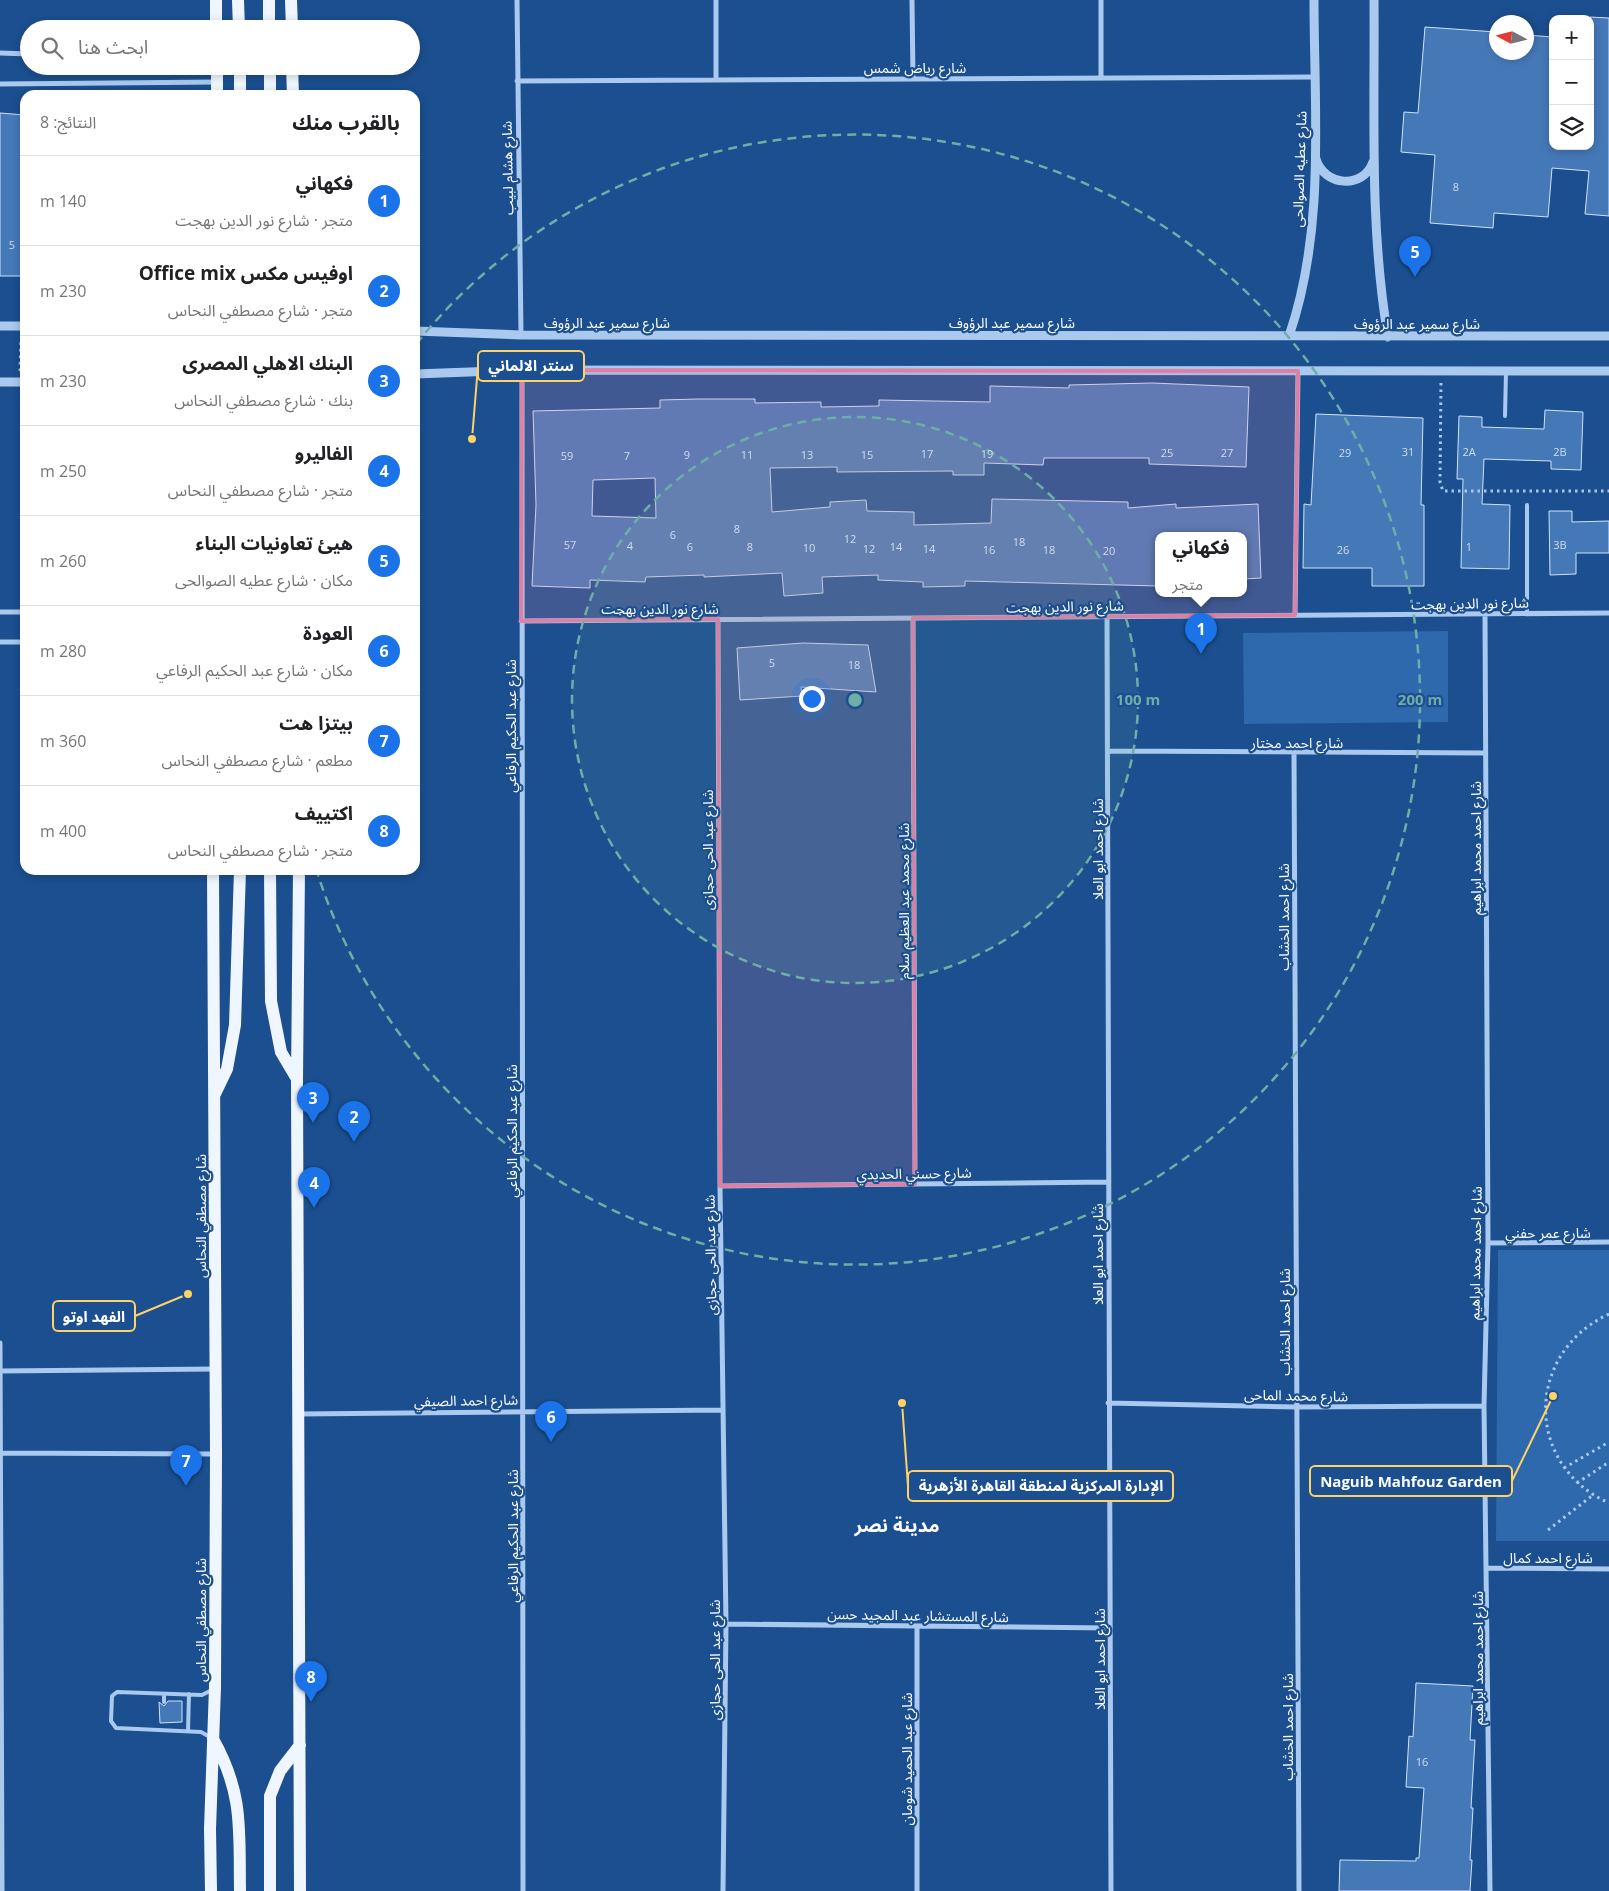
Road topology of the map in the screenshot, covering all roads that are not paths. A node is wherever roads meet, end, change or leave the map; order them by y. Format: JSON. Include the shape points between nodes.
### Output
{"nodes":[{"id":1,"x":216,"y":0,"type":"edge"},
{"id":2,"x":238,"y":0,"type":"edge"},
{"id":3,"x":269,"y":0,"type":"edge"},
{"id":4,"x":291,"y":0,"type":"edge"},
{"id":5,"x":517,"y":0,"type":"edge"},
{"id":6,"x":716,"y":0,"type":"edge"},
{"id":7,"x":912,"y":0,"type":"edge"},
{"id":8,"x":1101,"y":0,"type":"edge"},
{"id":9,"x":1314,"y":0,"type":"edge"},
{"id":10,"x":1374,"y":0,"type":"edge"},
{"id":11,"x":216,"y":20,"type":"edge"},
{"id":12,"x":239,"y":20,"type":"edge"},
{"id":13,"x":269,"y":20,"type":"edge"},
{"id":14,"x":292,"y":20,"type":"edge"},
{"id":15,"x":0,"y":54,"type":"edge"},
{"id":16,"x":20,"y":54,"type":"edge"},
{"id":17,"x":217,"y":75,"type":"edge"},
{"id":18,"x":240,"y":75,"type":"edge"},
{"id":19,"x":270,"y":75,"type":"edge"},
{"id":20,"x":292,"y":75,"type":"edge"},
{"id":21,"x":1314,"y":77,"type":"junction"},
{"id":22,"x":1101,"y":78,"type":"junction"},
{"id":23,"x":716,"y":79,"type":"junction"},
{"id":24,"x":913,"y":79,"type":"junction"},
{"id":25,"x":517,"y":80,"type":"junction"},
{"id":26,"x":0,"y":84,"type":"edge"},
{"id":27,"x":217,"y":89,"type":"edge"},
{"id":28,"x":240,"y":90,"type":"edge"},
{"id":29,"x":270,"y":90,"type":"edge"},
{"id":30,"x":293,"y":90,"type":"edge"},
{"id":31,"x":1315,"y":156,"type":"junction"},
{"id":32,"x":1375,"y":158,"type":"junction"},
{"id":33,"x":0,"y":326,"type":"edge"},
{"id":34,"x":20,"y":326,"type":"edge"},
{"id":35,"x":420,"y":331,"type":"edge"},
{"id":36,"x":521,"y":335,"type":"junction"},
{"id":37,"x":1289,"y":336,"type":"junction"},
{"id":38,"x":1388,"y":336,"type":"junction"},
{"id":39,"x":1609,"y":336,"type":"edge"},
{"id":40,"x":522,"y":370,"type":"junction"},
{"id":41,"x":1506,"y":371,"type":"junction"},
{"id":42,"x":1609,"y":371,"type":"edge"},
{"id":43,"x":1298,"y":372,"type":"junction"},
{"id":44,"x":420,"y":374,"type":"edge"},
{"id":45,"x":0,"y":382,"type":"edge"},
{"id":46,"x":20,"y":382,"type":"edge"},
{"id":47,"x":1505,"y":416,"type":"dead end"},
{"id":48,"x":1527,"y":505,"type":"dead end"},
{"id":49,"x":0,"y":612,"type":"edge"},
{"id":50,"x":20,"y":612,"type":"edge"},
{"id":51,"x":1609,"y":613,"type":"edge"},
{"id":52,"x":1527,"y":614,"type":"junction"},
{"id":53,"x":1295,"y":615,"type":"junction"},
{"id":54,"x":1485,"y":615,"type":"junction"},
{"id":55,"x":1107,"y":617,"type":"junction"},
{"id":56,"x":913,"y":618,"type":"junction"},
{"id":57,"x":718,"y":619,"type":"junction"},
{"id":58,"x":521,"y":621,"type":"junction"},
{"id":59,"x":0,"y":642,"type":"edge"},
{"id":60,"x":20,"y":642,"type":"edge"},
{"id":61,"x":1108,"y":751,"type":"junction"},
{"id":62,"x":1294,"y":753,"type":"junction"},
{"id":63,"x":1485,"y":753,"type":"junction"},
{"id":64,"x":213,"y":875,"type":"edge"},
{"id":65,"x":240,"y":875,"type":"edge"},
{"id":66,"x":270,"y":875,"type":"edge"},
{"id":67,"x":299,"y":875,"type":"edge"},
{"id":68,"x":297,"y":1079,"type":"junction"},
{"id":69,"x":214,"y":1096,"type":"junction"},
{"id":70,"x":1109,"y":1182,"type":"junction"},
{"id":71,"x":915,"y":1184,"type":"junction"},
{"id":72,"x":720,"y":1186,"type":"junction"},
{"id":73,"x":1609,"y":1242,"type":"edge"},
{"id":74,"x":1488,"y":1243,"type":"junction"},
{"id":75,"x":0,"y":1342,"type":"edge"},
{"id":76,"x":216,"y":1369,"type":"junction"},
{"id":77,"x":0,"y":1371,"type":"edge"},
{"id":78,"x":1108,"y":1402,"type":"junction"},
{"id":79,"x":1484,"y":1406,"type":"junction"},
{"id":80,"x":1296,"y":1407,"type":"junction"},
{"id":81,"x":524,"y":1410,"type":"junction"},
{"id":82,"x":723,"y":1410,"type":"junction"},
{"id":83,"x":298,"y":1414,"type":"junction"},
{"id":84,"x":0,"y":1453,"type":"edge"},
{"id":85,"x":216,"y":1454,"type":"junction"},
{"id":86,"x":1488,"y":1568,"type":"junction"},
{"id":87,"x":1609,"y":1569,"type":"edge"},
{"id":88,"x":0,"y":1621,"type":"edge"},
{"id":89,"x":726,"y":1624,"type":"junction"},
{"id":90,"x":917,"y":1626,"type":"junction"},
{"id":91,"x":1110,"y":1628,"type":"junction"},
{"id":92,"x":215,"y":1687,"type":"junction"},
{"id":93,"x":164,"y":1694,"type":"junction"},
{"id":94,"x":189,"y":1694,"type":"junction"},
{"id":95,"x":164,"y":1702,"type":"dead end"},
{"id":96,"x":163,"y":1723,"type":"dead end"},
{"id":97,"x":163,"y":1729,"type":"junction"},
{"id":98,"x":188,"y":1731,"type":"junction"},
{"id":99,"x":213,"y":1739,"type":"junction"},
{"id":100,"x":300,"y":1746,"type":"junction"},
{"id":101,"x":2,"y":1891,"type":"edge"},
{"id":102,"x":211,"y":1891,"type":"edge"},
{"id":103,"x":240,"y":1891,"type":"edge"},
{"id":104,"x":270,"y":1891,"type":"edge"},
{"id":105,"x":300,"y":1891,"type":"edge"},
{"id":106,"x":523,"y":1891,"type":"edge"},
{"id":107,"x":723,"y":1891,"type":"edge"},
{"id":108,"x":917,"y":1891,"type":"edge"},
{"id":109,"x":1111,"y":1891,"type":"edge"},
{"id":110,"x":1299,"y":1891,"type":"edge"},
{"id":111,"x":1490,"y":1891,"type":"edge"}],
"edges":[{"from":1,"to":11,"type":"main road"},
{"from":2,"to":12,"type":"main road"},
{"from":3,"to":13,"type":"main road"},
{"from":4,"to":14,"type":"main road"},
{"from":5,"to":25,"type":"street","name":"شارع هشام لبيب"},
{"from":6,"to":23,"type":"street"},
{"from":7,"to":24,"type":"street"},
{"from":8,"to":22,"type":"street"},
{"from":9,"to":21,"type":"street","name":"شارع عطيه الصوالحى"},
{"from":10,"to":32,"type":"street"},
{"from":15,"to":16,"type":"street"},
{"from":17,"to":27,"type":"main road"},
{"from":18,"to":28,"type":"main road"},
{"from":19,"to":29,"type":"main road"},
{"from":20,"to":30,"type":"main road"},
{"from":21,"to":22,"type":"street","name":"شارع رياض شمس"},
{"from":21,"to":31,"type":"street","name":"شارع عطيه الصوالحى"},
{"from":22,"to":24,"type":"street","name":"شارع رياض شمس"},
{"from":23,"to":24,"type":"street","name":"شارع رياض شمس"},
{"from":23,"to":25,"type":"street","name":"شارع رياض شمس"},
{"from":25,"to":36,"type":"street","name":"شارع هشام لبيب"},
{"from":26,"to":27,"type":"street"},
{"from":31,"to":32,"type":"street","via":[[1323,173],[1340,181],[1358,179],[1371,167]]},
{"from":31,"to":37,"type":"street","name":"شارع عطيه الصوالحى","via":[[1306,278]]},
{"from":32,"to":38,"type":"street","via":[[1376,250]]},
{"from":33,"to":34,"type":"street"},
{"from":35,"to":36,"type":"street","name":"شارع سمير عبد الرؤوف"},
{"from":36,"to":37,"type":"street","name":"شارع سمير عبد الرؤوف"},
{"from":37,"to":38,"type":"street","name":"شارع سمير عبد الرؤوف"},
{"from":38,"to":39,"type":"street","name":"شارع سمير عبد الرؤوف"},
{"from":40,"to":43,"type":"street"},
{"from":40,"to":44,"type":"street"},
{"from":40,"to":58,"type":"street","name":"شارع عبد الحكيم الرفاعي"},
{"from":41,"to":42,"type":"street"},
{"from":41,"to":43,"type":"street"},
{"from":41,"to":47,"type":"lane"},
{"from":43,"to":53,"type":"street"},
{"from":45,"to":46,"type":"street"},
{"from":48,"to":52,"type":"lane"},
{"from":49,"to":50,"type":"street"},
{"from":51,"to":52,"type":"street","name":"شارع نور الدين بهجت"},
{"from":52,"to":54,"type":"street","name":"شارع نور الدين بهجت"},
{"from":53,"to":54,"type":"street","name":"شارع نور الدين بهجت"},
{"from":53,"to":55,"type":"street","name":"شارع نور الدين بهجت"},
{"from":54,"to":63,"type":"street","name":"شارع احمد محمد ابراهيم"},
{"from":55,"to":56,"type":"street","name":"شارع نور الدين بهجت"},
{"from":55,"to":61,"type":"street","name":"شارع احمد ابو العلا"},
{"from":56,"to":57,"type":"street","name":"شارع نور الدين بهجت"},
{"from":56,"to":71,"type":"street","name":"شارع محمد عبد العظيم سلام"},
{"from":57,"to":58,"type":"street","name":"شارع نور الدين بهجت"},
{"from":57,"to":72,"type":"street","name":"شارع عبد الحى حجازى"},
{"from":58,"to":81,"type":"street","name":"شارع عبد الحكيم الرفاعي"},
{"from":59,"to":60,"type":"street"},
{"from":61,"to":62,"type":"street","name":"شارع احمد مختار"},
{"from":61,"to":70,"type":"street","name":"شارع احمد ابو العلا"},
{"from":62,"to":63,"type":"street","name":"شارع احمد مختار"},
{"from":62,"to":80,"type":"street","name":"شارع احمد الخشاب"},
{"from":63,"to":74,"type":"street","name":"شارع احمد محمد ابراهيم"},
{"from":64,"to":69,"type":"main road","name":"شارع مصطفي النحاس"},
{"from":65,"to":69,"type":"main road","via":[[236,1025],[227,1069]]},
{"from":66,"to":68,"type":"main road","via":[[271,1001],[281,1052]]},
{"from":67,"to":68,"type":"main road"},
{"from":68,"to":83,"type":"main road"},
{"from":69,"to":76,"type":"main road","name":"شارع مصطفي النحاس"},
{"from":70,"to":71,"type":"street","name":"شارع حسني الحديدي"},
{"from":70,"to":78,"type":"street","name":"شارع احمد ابو العلا"},
{"from":71,"to":72,"type":"street","name":"شارع حسني الحديدي"},
{"from":72,"to":82,"type":"street","name":"شارع عبد الحى حجازى"},
{"from":73,"to":74,"type":"street","name":"شارع عمر حفني"},
{"from":74,"to":79,"type":"street","name":"شارع احمد محمد ابراهيم"},
{"from":75,"to":77,"type":"street"},
{"from":76,"to":77,"type":"street"},
{"from":76,"to":85,"type":"main road","name":"شارع مصطفي النحاس"},
{"from":77,"to":84,"type":"street"},
{"from":78,"to":80,"type":"street","name":"شارع محمد الماحى"},
{"from":78,"to":91,"type":"street","name":"شارع احمد ابو العلا"},
{"from":79,"to":80,"type":"street","name":"شارع محمد الماحى"},
{"from":79,"to":86,"type":"street","name":"شارع احمد محمد ابراهيم"},
{"from":80,"to":110,"type":"street","name":"شارع احمد الخشاب"},
{"from":81,"to":82,"type":"street","name":"شارع احمد الصيفي"},
{"from":81,"to":83,"type":"street","name":"شارع احمد الصيفي"},
{"from":81,"to":106,"type":"street","name":"شارع عبد الحكيم الرفاعي"},
{"from":82,"to":89,"type":"street","name":"شارع عبد الحى حجازى"},
{"from":83,"to":100,"type":"main road"},
{"from":84,"to":85,"type":"street"},
{"from":84,"to":88,"type":"street"},
{"from":85,"to":92,"type":"main road","name":"شارع مصطفي النحاس"},
{"from":86,"to":87,"type":"street","name":"شارع احمد كمال"},
{"from":86,"to":111,"type":"street","name":"شارع احمد محمد ابراهيم"},
{"from":88,"to":101,"type":"street"},
{"from":89,"to":90,"type":"street","name":"شارع المستشار عبد المجيد حسن"},
{"from":89,"to":107,"type":"street","name":"شارع عبد الحى حجازى"},
{"from":90,"to":91,"type":"street","name":"شارع المستشار عبد المجيد حسن"},
{"from":90,"to":108,"type":"street","name":"شارع عبد الحميد شومان"},
{"from":91,"to":109,"type":"street","name":"شارع احمد ابو العلا"},
{"from":92,"to":94,"type":"lane","via":[[206,1694]]},
{"from":92,"to":99,"type":"main road","name":"شارع مصطفي النحاس"},
{"from":93,"to":94,"type":"lane"},
{"from":93,"to":95,"type":"lane"},
{"from":93,"to":97,"type":"lane","via":[[114,1693],[111,1721],[116,1728]]},
{"from":94,"to":98,"type":"lane"},
{"from":96,"to":97,"type":"lane"},
{"from":97,"to":98,"type":"lane"},
{"from":98,"to":99,"type":"lane","via":[[201,1732]]},
{"from":99,"to":102,"type":"main road","name":"شارع مصطفي النحاس"},
{"from":99,"to":103,"type":"main road","via":[[235,1788],[239,1815]]},
{"from":100,"to":104,"type":"main road","via":[[280,1771],[270,1796]]},
{"from":100,"to":105,"type":"main road"}]}
